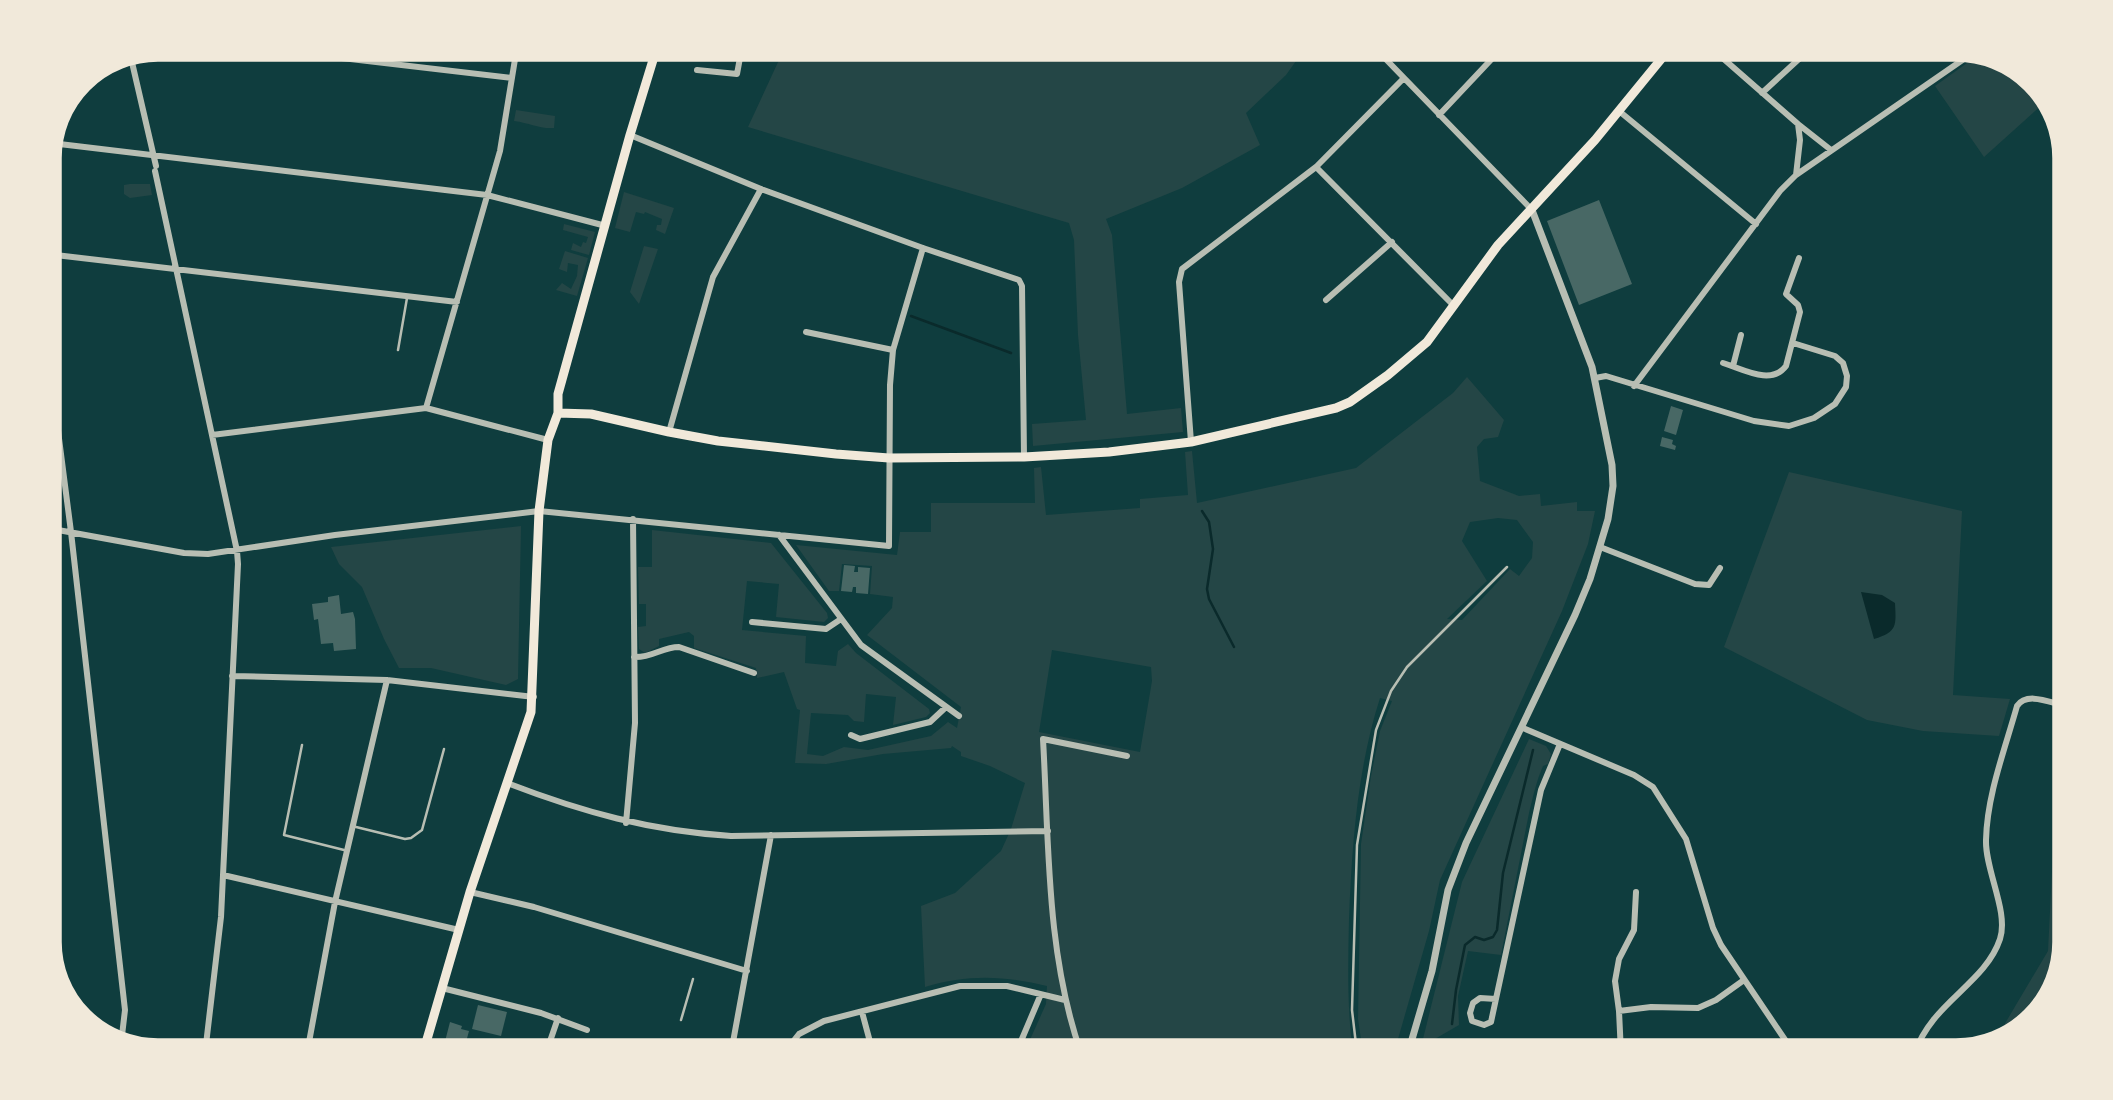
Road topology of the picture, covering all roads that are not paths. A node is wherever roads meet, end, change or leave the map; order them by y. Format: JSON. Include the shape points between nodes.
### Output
{"nodes":[{"id":1,"x":370,"y":59,"type":"edge"},
{"id":2,"x":515,"y":59,"type":"edge"},
{"id":3,"x":653,"y":59,"type":"edge"},
{"id":4,"x":740,"y":59,"type":"edge"},
{"id":5,"x":1385,"y":59,"type":"edge"},
{"id":6,"x":1492,"y":59,"type":"edge"},
{"id":7,"x":1661,"y":59,"type":"edge"},
{"id":8,"x":1724,"y":59,"type":"edge"},
{"id":9,"x":1799,"y":59,"type":"edge"},
{"id":10,"x":1963,"y":60,"type":"edge"},
{"id":11,"x":132,"y":63,"type":"edge"},
{"id":12,"x":697,"y":71,"type":"dead end"},
{"id":13,"x":512,"y":78,"type":"junction"},
{"id":14,"x":1403,"y":79,"type":"junction"},
{"id":15,"x":1762,"y":93,"type":"junction"},
{"id":16,"x":1619,"y":111,"type":"junction"},
{"id":17,"x":1439,"y":116,"type":"junction"},
{"id":18,"x":1798,"y":124,"type":"junction"},
{"id":19,"x":630,"y":135,"type":"junction"},
{"id":20,"x":61,"y":144,"type":"edge"},
{"id":21,"x":1832,"y":150,"type":"junction"},
{"id":22,"x":153,"y":155,"type":"junction"},
{"id":23,"x":1317,"y":167,"type":"junction"},
{"id":24,"x":1796,"y":175,"type":"junction"},
{"id":25,"x":761,"y":189,"type":"junction"},
{"id":26,"x":487,"y":195,"type":"junction"},
{"id":27,"x":1532,"y":210,"type":"junction"},
{"id":28,"x":1756,"y":223,"type":"junction"},
{"id":29,"x":606,"y":226,"type":"junction"},
{"id":30,"x":1392,"y":242,"type":"junction"},
{"id":31,"x":923,"y":248,"type":"junction"},
{"id":32,"x":60,"y":256,"type":"edge"},
{"id":33,"x":1799,"y":258,"type":"dead end"},
{"id":34,"x":177,"y":269,"type":"junction"},
{"id":35,"x":407,"y":296,"type":"junction"},
{"id":36,"x":1326,"y":300,"type":"dead end"},
{"id":37,"x":457,"y":302,"type":"junction"},
{"id":38,"x":1454,"y":306,"type":"junction"},
{"id":39,"x":806,"y":332,"type":"dead end"},
{"id":40,"x":1741,"y":335,"type":"dead end"},
{"id":41,"x":1793,"y":344,"type":"junction"},
{"id":42,"x":893,"y":350,"type":"junction"},
{"id":43,"x":398,"y":351,"type":"dead end"},
{"id":44,"x":1723,"y":363,"type":"dead end"},
{"id":45,"x":1733,"y":366,"type":"junction"},
{"id":46,"x":1595,"y":378,"type":"junction"},
{"id":47,"x":1634,"y":386,"type":"junction"},
{"id":48,"x":426,"y":408,"type":"junction"},
{"id":49,"x":558,"y":413,"type":"junction"},
{"id":50,"x":669,"y":432,"type":"junction"},
{"id":51,"x":212,"y":435,"type":"junction"},
{"id":52,"x":548,"y":440,"type":"junction"},
{"id":53,"x":1191,"y":442,"type":"junction"},
{"id":54,"x":60,"y":446,"type":"edge"},
{"id":55,"x":1024,"y":457,"type":"junction"},
{"id":56,"x":889,"y":458,"type":"junction"},
{"id":57,"x":539,"y":511,"type":"junction"},
{"id":58,"x":633,"y":519,"type":"junction"},
{"id":59,"x":60,"y":530,"type":"edge"},
{"id":60,"x":71,"y":532,"type":"junction"},
{"id":61,"x":779,"y":535,"type":"junction"},
{"id":62,"x":1600,"y":547,"type":"junction"},
{"id":63,"x":237,"y":551,"type":"junction"},
{"id":64,"x":1507,"y":567,"type":"dead end"},
{"id":65,"x":1720,"y":568,"type":"dead end"},
{"id":66,"x":841,"y":619,"type":"junction"},
{"id":67,"x":752,"y":622,"type":"dead end"},
{"id":68,"x":634,"y":657,"type":"junction"},
{"id":69,"x":754,"y":673,"type":"dead end"},
{"id":70,"x":232,"y":676,"type":"junction"},
{"id":71,"x":387,"y":680,"type":"junction"},
{"id":72,"x":534,"y":697,"type":"junction"},
{"id":73,"x":2054,"y":703,"type":"edge"},
{"id":74,"x":945,"y":708,"type":"junction"},
{"id":75,"x":959,"y":716,"type":"dead end"},
{"id":76,"x":1523,"y":728,"type":"junction"},
{"id":77,"x":851,"y":735,"type":"dead end"},
{"id":78,"x":1560,"y":744,"type":"junction"},
{"id":79,"x":302,"y":745,"type":"dead end"},
{"id":80,"x":444,"y":749,"type":"dead end"},
{"id":81,"x":1127,"y":756,"type":"dead end"},
{"id":82,"x":507,"y":783,"type":"junction"},
{"id":83,"x":626,"y":823,"type":"junction"},
{"id":84,"x":352,"y":827,"type":"junction"},
{"id":85,"x":1048,"y":831,"type":"junction"},
{"id":86,"x":771,"y":835,"type":"junction"},
{"id":87,"x":347,"y":851,"type":"junction"},
{"id":88,"x":223,"y":876,"type":"junction"},
{"id":89,"x":470,"y":892,"type":"junction"},
{"id":90,"x":1636,"y":892,"type":"dead end"},
{"id":91,"x":335,"y":902,"type":"junction"},
{"id":92,"x":459,"y":930,"type":"junction"},
{"id":93,"x":699,"y":957,"type":"junction"},
{"id":94,"x":697,"y":966,"type":"dead end"},
{"id":95,"x":747,"y":971,"type":"junction"},
{"id":96,"x":693,"y":978,"type":"dead end"},
{"id":97,"x":1744,"y":980,"type":"junction"},
{"id":98,"x":442,"y":988,"type":"junction"},
{"id":99,"x":1041,"y":994,"type":"junction"},
{"id":100,"x":1496,"y":999,"type":"junction"},
{"id":101,"x":1065,"y":1000,"type":"junction"},
{"id":102,"x":1619,"y":1011,"type":"junction"},
{"id":103,"x":862,"y":1012,"type":"junction"},
{"id":104,"x":558,"y":1018,"type":"junction"},
{"id":105,"x":681,"y":1020,"type":"dead end"},
{"id":106,"x":587,"y":1030,"type":"dead end"},
{"id":107,"x":122,"y":1033,"type":"edge"},
{"id":108,"x":207,"y":1040,"type":"edge"},
{"id":109,"x":309,"y":1040,"type":"edge"},
{"id":110,"x":427,"y":1040,"type":"edge"},
{"id":111,"x":550,"y":1040,"type":"edge"},
{"id":112,"x":734,"y":1040,"type":"edge"},
{"id":113,"x":796,"y":1040,"type":"edge"},
{"id":114,"x":870,"y":1040,"type":"edge"},
{"id":115,"x":1022,"y":1040,"type":"edge"},
{"id":116,"x":1077,"y":1040,"type":"edge"},
{"id":117,"x":1355,"y":1040,"type":"edge"},
{"id":118,"x":1412,"y":1040,"type":"edge"},
{"id":119,"x":1620,"y":1040,"type":"edge"},
{"id":120,"x":1785,"y":1040,"type":"edge"},
{"id":121,"x":1921,"y":1040,"type":"edge"}],
"edges":[{"from":1,"to":13,"type":"street"},
{"from":2,"to":13,"type":"street"},
{"from":3,"to":19,"type":"main road"},
{"from":4,"to":12,"type":"street","via":[[737,74]]},
{"from":5,"to":14,"type":"street"},
{"from":6,"to":17,"type":"street"},
{"from":7,"to":16,"type":"main road"},
{"from":8,"to":15,"type":"street"},
{"from":9,"to":15,"type":"street"},
{"from":10,"to":21,"type":"street"},
{"from":11,"to":22,"type":"street"},
{"from":13,"to":26,"type":"street","via":[[503,137]]},
{"from":14,"to":17,"type":"street"},
{"from":14,"to":23,"type":"street"},
{"from":15,"to":18,"type":"street"},
{"from":16,"to":27,"type":"main road"},
{"from":16,"to":28,"type":"street"},
{"from":17,"to":27,"type":"street"},
{"from":18,"to":21,"type":"street"},
{"from":18,"to":24,"type":"street"},
{"from":19,"to":25,"type":"street"},
{"from":19,"to":29,"type":"main road"},
{"from":20,"to":22,"type":"street"},
{"from":21,"to":24,"type":"street"},
{"from":22,"to":26,"type":"street"},
{"from":22,"to":34,"type":"street"},
{"from":23,"to":30,"type":"street"},
{"from":23,"to":53,"type":"street","via":[[1182,269],[1178,282]]},
{"from":24,"to":28,"type":"street"},
{"from":25,"to":31,"type":"street"},
{"from":25,"to":50,"type":"street","via":[[713,277]]},
{"from":26,"to":29,"type":"street"},
{"from":26,"to":37,"type":"street"},
{"from":27,"to":38,"type":"main road","via":[[1498,245]]},
{"from":27,"to":46,"type":"street"},
{"from":28,"to":47,"type":"street"},
{"from":29,"to":49,"type":"main road","via":[[558,394]]},
{"from":30,"to":36,"type":"street"},
{"from":30,"to":38,"type":"street"},
{"from":31,"to":42,"type":"street"},
{"from":31,"to":55,"type":"street","via":[[1019,280],[1022,286]]},
{"from":32,"to":34,"type":"street"},
{"from":33,"to":41,"type":"street","via":[[1786,294],[1800,312]]},
{"from":34,"to":35,"type":"street"},
{"from":34,"to":51,"type":"street"},
{"from":35,"to":37,"type":"street"},
{"from":35,"to":43,"type":"lane"},
{"from":37,"to":48,"type":"street"},
{"from":38,"to":53,"type":"main road","via":[[1409,359],[1350,402]]},
{"from":39,"to":42,"type":"street"},
{"from":40,"to":45,"type":"street"},
{"from":41,"to":45,"type":"street","via":[[1786,366],[1775,376]]},
{"from":41,"to":47,"type":"street","via":[[1835,356],[1847,376],[1842,396],[1800,424],[1754,421]]},
{"from":42,"to":56,"type":"street"},
{"from":44,"to":45,"type":"street"},
{"from":46,"to":47,"type":"street","via":[[1606,376]]},
{"from":46,"to":62,"type":"street","via":[[1613,486]]},
{"from":48,"to":51,"type":"street"},
{"from":48,"to":52,"type":"street"},
{"from":49,"to":50,"type":"main road","via":[[591,414]]},
{"from":49,"to":52,"type":"main road"},
{"from":50,"to":56,"type":"main road"},
{"from":51,"to":63,"type":"street"},
{"from":52,"to":57,"type":"main road"},
{"from":53,"to":55,"type":"main road"},
{"from":54,"to":60,"type":"street"},
{"from":55,"to":56,"type":"main road"},
{"from":56,"to":61,"type":"street","via":[[888,546]]},
{"from":57,"to":58,"type":"street"},
{"from":57,"to":63,"type":"street"},
{"from":57,"to":72,"type":"main road"},
{"from":58,"to":61,"type":"street"},
{"from":58,"to":68,"type":"street"},
{"from":59,"to":60,"type":"street"},
{"from":60,"to":63,"type":"street","via":[[195,554]]},
{"from":60,"to":107,"type":"street","via":[[125,1010]]},
{"from":61,"to":66,"type":"street"},
{"from":62,"to":65,"type":"street","via":[[1695,584],[1709,585]]},
{"from":62,"to":76,"type":"street","via":[[1575,615]]},
{"from":63,"to":70,"type":"street"},
{"from":64,"to":117,"type":"lane","via":[[1407,667],[1391,691],[1376,730],[1357,845],[1352,1010]]},
{"from":66,"to":67,"type":"street","via":[[826,629]]},
{"from":66,"to":74,"type":"street","via":[[861,645]]},
{"from":68,"to":69,"type":"street","via":[[679,648]]},
{"from":68,"to":83,"type":"street","via":[[635,723]]},
{"from":70,"to":71,"type":"street"},
{"from":70,"to":88,"type":"street"},
{"from":71,"to":72,"type":"street"},
{"from":71,"to":84,"type":"street"},
{"from":72,"to":82,"type":"main road"},
{"from":73,"to":121,"type":"street","via":[[2028,697],[2017,706],[1988,810],[1985,843],[2002,936],[1993,956],[1940,1010]]},
{"from":74,"to":75,"type":"street"},
{"from":74,"to":77,"type":"street","via":[[930,722],[860,739]]},
{"from":76,"to":78,"type":"street"},
{"from":76,"to":118,"type":"street","via":[[1453,875]]},
{"from":78,"to":97,"type":"street","via":[[1653,787],[1686,839],[1713,928]]},
{"from":78,"to":100,"type":"street","via":[[1541,790]]},
{"from":79,"to":87,"type":"lane","via":[[284,835]]},
{"from":80,"to":84,"type":"lane","via":[[422,830],[405,839]]},
{"from":81,"to":85,"type":"street","via":[[1043,738]]},
{"from":82,"to":83,"type":"street"},
{"from":82,"to":89,"type":"main road"},
{"from":83,"to":86,"type":"street","via":[[706,835]]},
{"from":84,"to":87,"type":"street"},
{"from":85,"to":86,"type":"street"},
{"from":85,"to":101,"type":"street"},
{"from":86,"to":95,"type":"street"},
{"from":87,"to":91,"type":"street"},
{"from":88,"to":91,"type":"street"},
{"from":88,"to":108,"type":"street"},
{"from":89,"to":92,"type":"main road"},
{"from":89,"to":93,"type":"street"},
{"from":90,"to":102,"type":"street","via":[[1634,930],[1619,959],[1615,981]]},
{"from":91,"to":92,"type":"street"},
{"from":91,"to":109,"type":"street"},
{"from":92,"to":98,"type":"main road"},
{"from":93,"to":94,"type":"lane"},
{"from":93,"to":95,"type":"street"},
{"from":95,"to":112,"type":"street"},
{"from":96,"to":105,"type":"lane"},
{"from":97,"to":102,"type":"street","via":[[1698,1008]]},
{"from":97,"to":120,"type":"street"},
{"from":98,"to":104,"type":"street"},
{"from":98,"to":110,"type":"main road"},
{"from":99,"to":101,"type":"street"},
{"from":99,"to":103,"type":"street","via":[[1007,986],[970,985]]},
{"from":99,"to":115,"type":"street"},
{"from":100,"to":100,"type":"street","via":[[1491,1022],[1472,1021],[1473,1003],[1480,998]]},
{"from":101,"to":116,"type":"street"},
{"from":102,"to":119,"type":"street"},
{"from":103,"to":113,"type":"street","via":[[824,1021],[806,1029]]},
{"from":103,"to":114,"type":"street"},
{"from":104,"to":106,"type":"street"},
{"from":104,"to":111,"type":"street"}]}
